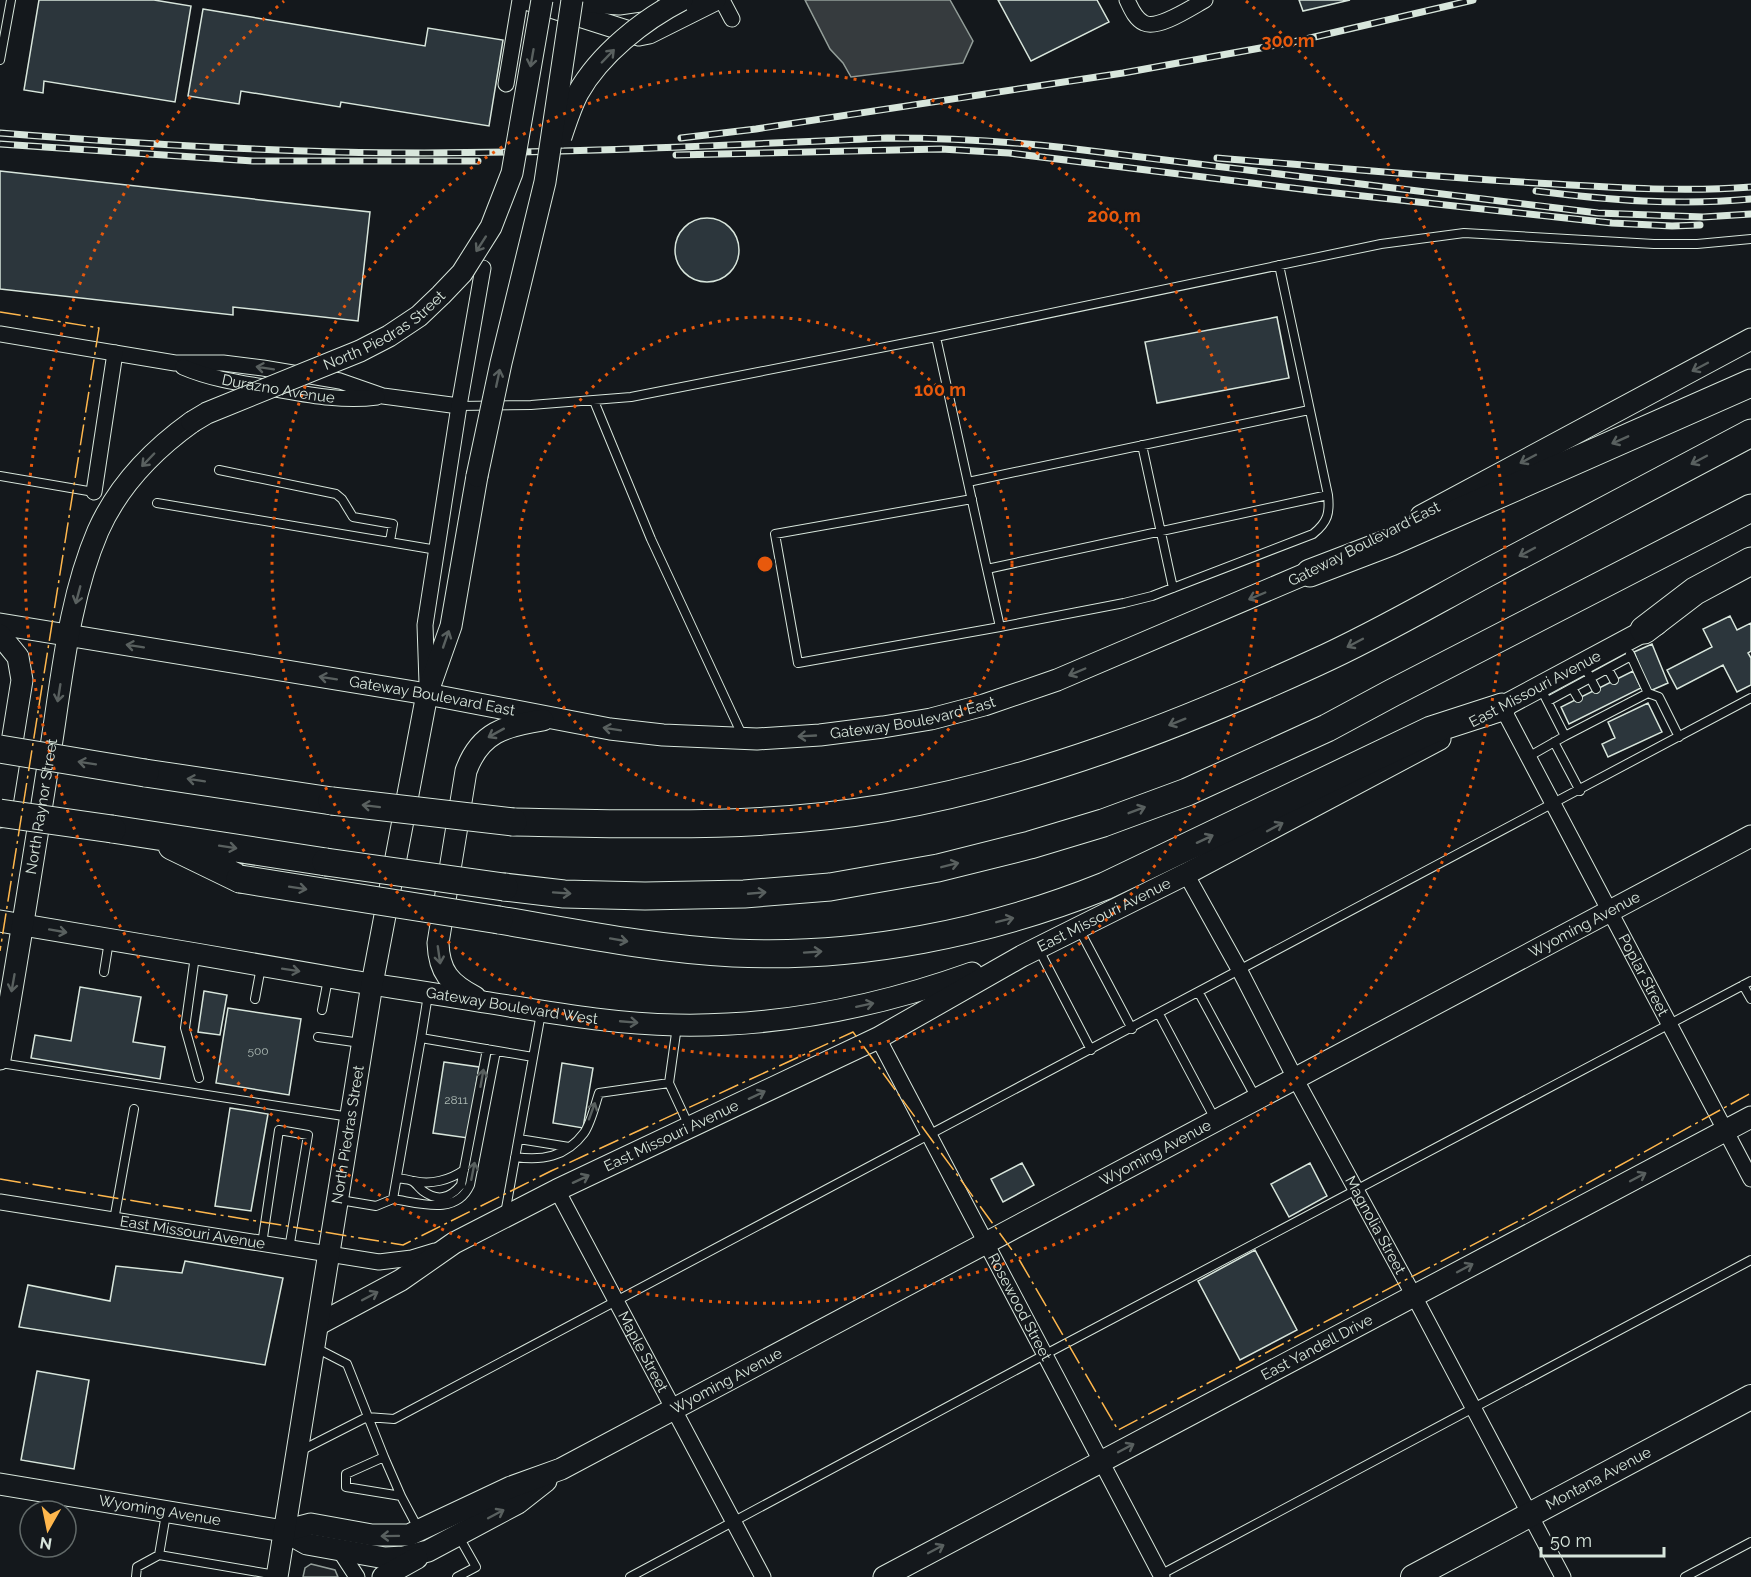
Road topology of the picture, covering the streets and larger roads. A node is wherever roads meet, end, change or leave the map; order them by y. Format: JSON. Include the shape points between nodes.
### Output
{"nodes":[{"id":1,"x":520,"y":0,"type":"edge"},
{"id":2,"x":529,"y":0,"type":"edge"},
{"id":3,"x":542,"y":0,"type":"edge"},
{"id":4,"x":561,"y":0,"type":"edge"},
{"id":5,"x":572,"y":0,"type":"edge"},
{"id":6,"x":647,"y":0,"type":"edge"},
{"id":7,"x":682,"y":0,"type":"edge"},
{"id":8,"x":716,"y":0,"type":"edge"},
{"id":9,"x":722,"y":0,"type":"edge"},
{"id":10,"x":1127,"y":0,"type":"edge"},
{"id":11,"x":1205,"y":0,"type":"edge"},
{"id":12,"x":732,"y":19,"type":"dead end"},
{"id":13,"x":506,"y":84,"type":"dead end"},
{"id":14,"x":545,"y":182,"type":"junction"},
{"id":15,"x":483,"y":268,"type":"dead end"},
{"id":16,"x":0,"y":334,"type":"edge"},
{"id":17,"x":1751,"y":339,"type":"edge"},
{"id":18,"x":115,"y":353,"type":"junction"},
{"id":19,"x":1751,"y":383,"type":"edge"},
{"id":20,"x":459,"y":406,"type":"junction"},
{"id":21,"x":1751,"y":433,"type":"edge"},
{"id":22,"x":94,"y":492,"type":"road end"},
{"id":23,"x":1751,"y":508,"type":"edge"},
{"id":24,"x":89,"y":556,"type":"joint"},
{"id":25,"x":1751,"y":561,"type":"edge"},
{"id":26,"x":1310,"y":573,"type":"junction"},
{"id":27,"x":1751,"y":575,"type":"edge"},
{"id":28,"x":0,"y":624,"type":"edge"},
{"id":29,"x":0,"y":635,"type":"edge"},
{"id":30,"x":69,"y":635,"type":"junction"},
{"id":31,"x":1633,"y":643,"type":"junction"},
{"id":32,"x":427,"y":694,"type":"junction"},
{"id":33,"x":1502,"y":707,"type":"junction"},
{"id":34,"x":552,"y":718,"type":"junction"},
{"id":35,"x":0,"y":749,"type":"edge"},
{"id":36,"x":0,"y":815,"type":"edge"},
{"id":37,"x":150,"y":835,"type":"junction"},
{"id":38,"x":1751,"y":836,"type":"edge"},
{"id":39,"x":1186,"y":874,"type":"junction"},
{"id":40,"x":1609,"y":912,"type":"junction"},
{"id":41,"x":0,"y":921,"type":"edge"},
{"id":42,"x":23,"y":925,"type":"junction"},
{"id":43,"x":1030,"y":952,"type":"junction"},
{"id":44,"x":372,"y":984,"type":"junction"},
{"id":45,"x":483,"y":1002,"type":"junction"},
{"id":46,"x":878,"y":1038,"type":"junction"},
{"id":47,"x":0,"y":1061,"type":"edge"},
{"id":48,"x":1295,"y":1078,"type":"junction"},
{"id":49,"x":1751,"y":1117,"type":"edge"},
{"id":50,"x":1725,"y":1131,"type":"junction"},
{"id":51,"x":1751,"y":1179,"type":"edge"},
{"id":52,"x":557,"y":1190,"type":"junction"},
{"id":53,"x":0,"y":1202,"type":"edge"},
{"id":54,"x":454,"y":1243,"type":"junction"},
{"id":55,"x":986,"y":1243,"type":"junction"},
{"id":56,"x":330,"y":1255,"type":"junction"},
{"id":57,"x":1414,"y":1296,"type":"junction"},
{"id":58,"x":319,"y":1324,"type":"junction"},
{"id":59,"x":1751,"y":1398,"type":"edge"},
{"id":60,"x":674,"y":1408,"type":"junction"},
{"id":61,"x":1100,"y":1462,"type":"junction"},
{"id":62,"x":0,"y":1484,"type":"edge"},
{"id":63,"x":1530,"y":1515,"type":"junction"},
{"id":64,"x":453,"y":1525,"type":"junction"},
{"id":65,"x":284,"y":1531,"type":"junction"},
{"id":66,"x":339,"y":1551,"type":"junction"},
{"id":67,"x":428,"y":1551,"type":"junction"},
{"id":68,"x":277,"y":1576,"type":"edge"},
{"id":69,"x":1160,"y":1576,"type":"edge"},
{"id":70,"x":357,"y":1577,"type":"edge"},
{"id":71,"x":383,"y":1577,"type":"edge"},
{"id":72,"x":764,"y":1577,"type":"edge"},
{"id":73,"x":884,"y":1577,"type":"edge"},
{"id":74,"x":1413,"y":1577,"type":"edge"},
{"id":75,"x":1563,"y":1577,"type":"edge"}],
"edges":[{"from":1,"to":13,"type":"street"},
{"from":2,"to":8,"type":"main road","via":[[639,35]]},
{"from":3,"to":24,"type":"main road","name":"North Piedras Street","one_way":true,"bridge":true,"via":[[512,172],[491,227],[462,273],[426,309],[389,336],[229,403],[171,437],[133,475],[113,503]]},
{"from":4,"to":6,"type":"main road","via":[[619,4]]},
{"from":5,"to":14,"type":"main road","name":"North Piedras Street","bridge":true},
{"from":14,"to":7,"type":"main road","one_way":true,"bridge":true,"via":[[579,93],[601,63],[626,37]]},
{"from":9,"to":12,"type":"street"},
{"from":10,"to":11,"type":"street","via":[[1137,18],[1151,25]]},
{"from":32,"to":14,"type":"main road","name":"North Piedras Street","one_way":true,"bridge":true,"via":[[451,626],[477,476]]},
{"from":15,"to":20,"type":"street","name":"North Piedras Street"},
{"from":16,"to":18,"type":"street","name":"Durazno Avenue"},
{"from":17,"to":26,"type":"main road","name":"Gateway Boulevard East","one_way":true},
{"from":18,"to":20,"type":"street","name":"Durazno Avenue","via":[[175,363],[263,368],[340,381],[383,396]]},
{"from":18,"to":22,"type":"street"},
{"from":19,"to":26,"type":"highway","one_way":true,"via":[[1391,542]]},
{"from":20,"to":32,"type":"street","name":"North Piedras Street","via":[[425,626]]},
{"from":21,"to":35,"type":"highway","one_way":true,"bridge":true,"via":[[1319,661],[1203,712],[1021,776],[883,808],[740,823],[513,822],[332,801]]},
{"from":37,"to":23,"type":"highway","one_way":true,"bridge":true,"via":[[564,894],[744,894],[830,887],[938,868],[1103,823],[1186,792],[1327,728]]},
{"from":24,"to":30,"type":"main road","name":"North Raynor Street","one_way":true},
{"from":25,"to":31,"type":"highway","via":[[1695,591]]},
{"from":26,"to":34,"type":"main road","name":"Gateway Boulevard East","one_way":true,"via":[[1057,680],[931,719],[820,735],[744,738],[663,735]]},
{"from":27,"to":31,"type":"main road","name":"East Missouri Avenue"},
{"from":28,"to":30,"type":"main road","name":"Gateway Boulevard East"},
{"from":29,"to":36,"type":"main road","via":[[18,657],[22,680]]},
{"from":32,"to":30,"type":"main road","name":"Gateway Boulevard East","one_way":true},
{"from":30,"to":42,"type":"main road","name":"North Raynor Street","one_way":true},
{"from":31,"to":33,"type":"main road","name":"East Missouri Avenue","via":[[1544,693]]},
{"from":32,"to":34,"type":"main road","name":"Gateway Boulevard East"},
{"from":32,"to":44,"type":"main road","name":"North Piedras Street"},
{"from":37,"to":33,"type":"highway","one_way":true,"bridge":true,"via":[[240,879],[631,942],[735,953],[844,950],[950,934],[1077,897],[1431,730]]},
{"from":39,"to":33,"type":"main road","name":"East Missouri Avenue","one_way":true},
{"from":33,"to":40,"type":"street","name":"Poplar Street"},
{"from":34,"to":45,"type":"main road","one_way":true,"via":[[503,728],[490,735],[479,745],[466,771],[438,957],[458,988]]},
{"from":36,"to":37,"type":"highway","bridge":true},
{"from":38,"to":40,"type":"main road","name":"Wyoming Avenue"},
{"from":39,"to":43,"type":"main road","name":"East Missouri Avenue"},
{"from":39,"to":48,"type":"street","name":"Magnolia Street"},
{"from":40,"to":48,"type":"main road","name":"Wyoming Avenue"},
{"from":40,"to":50,"type":"street","name":"Poplar Street"},
{"from":41,"to":42,"type":"main road","name":"Gateway Boulevard West"},
{"from":42,"to":44,"type":"main road","name":"Gateway Boulevard West","one_way":true},
{"from":42,"to":47,"type":"main road","name":"North Raynor Street","one_way":true},
{"from":45,"to":43,"type":"main road","name":"Gateway Boulevard West","one_way":true,"via":[[633,1023],[718,1024],[776,1019],[836,1011],[910,994]]},
{"from":43,"to":46,"type":"main road","name":"East Missouri Avenue"},
{"from":44,"to":45,"type":"main road","name":"Gateway Boulevard West"},
{"from":44,"to":56,"type":"main road","name":"North Piedras Street"},
{"from":52,"to":46,"type":"main road","name":"East Missouri Avenue","one_way":true},
{"from":46,"to":55,"type":"street","name":"Rosewood Street"},
{"from":48,"to":55,"type":"main road","name":"Wyoming Avenue"},
{"from":48,"to":57,"type":"street","name":"Magnolia Street"},
{"from":49,"to":50,"type":"main road","name":"East Yandell Drive"},
{"from":50,"to":51,"type":"street","name":"Poplar Street"},
{"from":57,"to":50,"type":"main road","name":"East Yandell Drive","one_way":true},
{"from":52,"to":54,"type":"main road","name":"East Missouri Avenue"},
{"from":52,"to":60,"type":"street","name":"Maple Street"},
{"from":53,"to":56,"type":"street","name":"East Missouri Avenue"},
{"from":54,"to":56,"type":"street","name":"East Missouri Avenue","via":[[432,1253],[396,1261]]},
{"from":58,"to":54,"type":"main road","name":"East Missouri Avenue","one_way":true,"via":[[401,1280]]},
{"from":55,"to":60,"type":"main road","name":"Wyoming Avenue"},
{"from":55,"to":61,"type":"street","name":"Rosewood Street"},
{"from":56,"to":58,"type":"main road","name":"North Piedras Street"},
{"from":61,"to":57,"type":"main road","name":"East Yandell Drive","one_way":true},
{"from":57,"to":63,"type":"street","name":"Magnolia Street"},
{"from":58,"to":65,"type":"main road","name":"North Piedras Street"},
{"from":59,"to":63,"type":"main road","name":"Montana Avenue"},
{"from":60,"to":64,"type":"main road","name":"Wyoming Avenue","via":[[561,1469],[518,1503]]},
{"from":60,"to":72,"type":"street","name":"Maple Street"},
{"from":61,"to":69,"type":"street","name":"Rosewood Street"},
{"from":73,"to":61,"type":"main road","name":"East Yandell Drive","one_way":true},
{"from":62,"to":65,"type":"main road","name":"Wyoming Avenue"},
{"from":63,"to":74,"type":"main road","name":"Montana Avenue"},
{"from":63,"to":75,"type":"street","name":"Magnolia Street"},
{"from":64,"to":65,"type":"main road","name":"Wyoming Avenue","one_way":true,"via":[[391,1536],[311,1524]]},
{"from":64,"to":67,"type":"main road","name":"Wyoming Avenue"},
{"from":65,"to":66,"type":"main road","name":"Wyoming Avenue","via":[[307,1544]]},
{"from":65,"to":68,"type":"main road","name":"North Piedras Street"},
{"from":66,"to":67,"type":"main road","name":"Wyoming Avenue","via":[[385,1558]]},
{"from":66,"to":70,"type":"street"},
{"from":67,"to":71,"type":"main road"}]}
